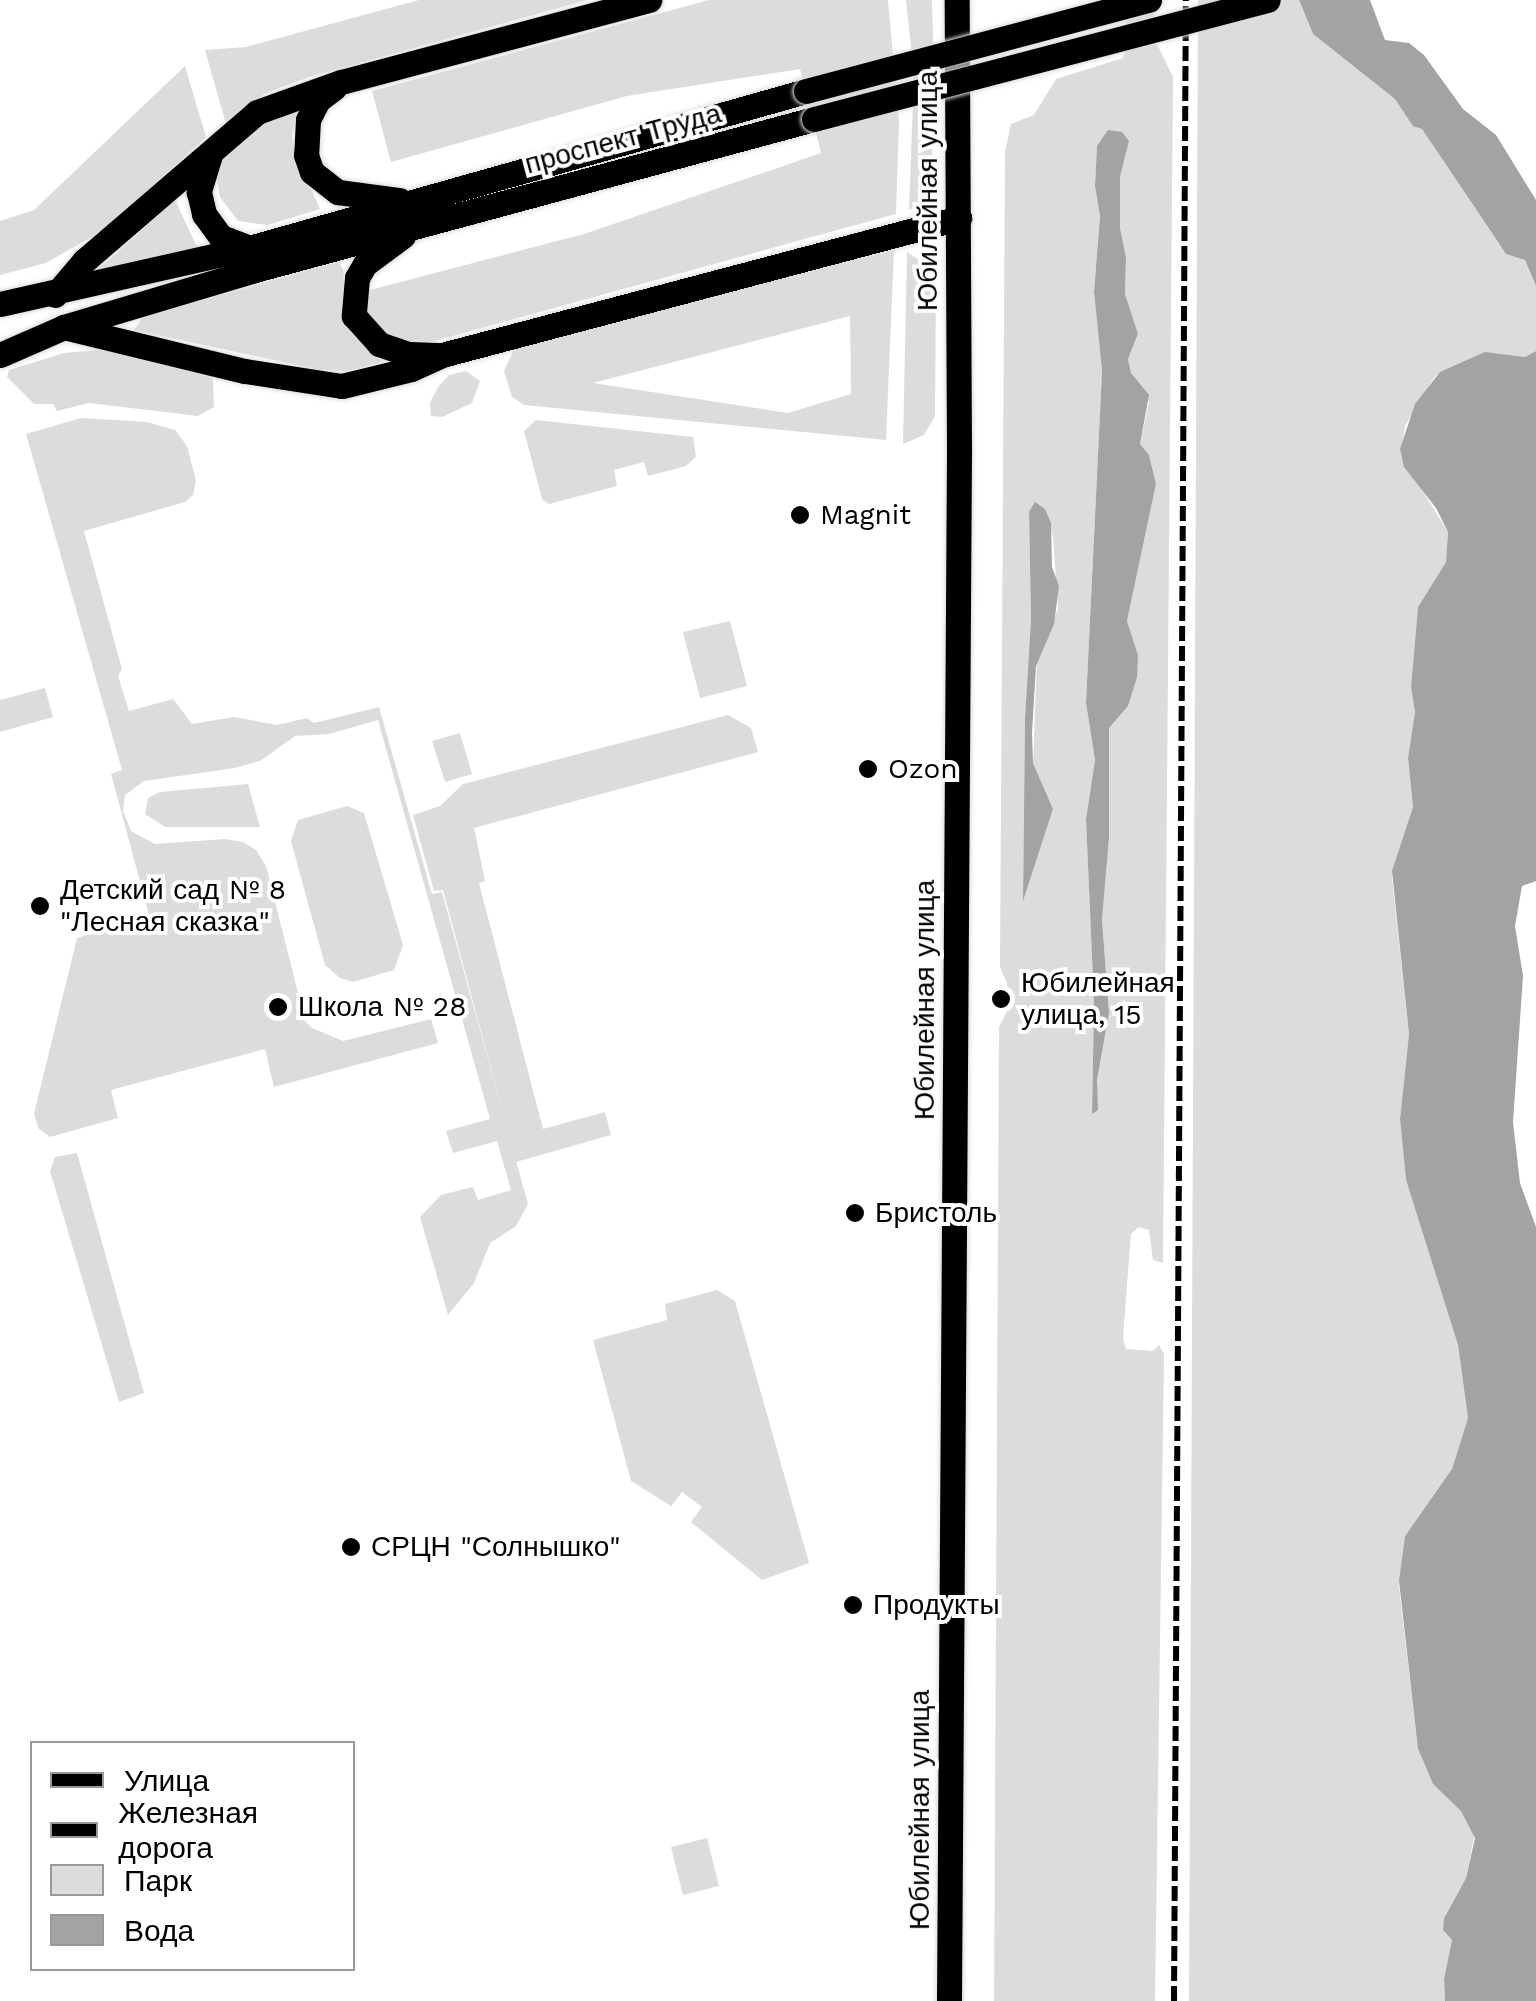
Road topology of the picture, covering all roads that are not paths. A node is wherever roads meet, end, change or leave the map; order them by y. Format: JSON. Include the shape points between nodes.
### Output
{"nodes":[{"id":1,"x":649,"y":0,"type":"edge"},
{"id":2,"x":957,"y":0,"type":"edge"},
{"id":3,"x":1149,"y":0,"type":"edge"},
{"id":4,"x":1268,"y":0,"type":"edge"},
{"id":5,"x":342,"y":82,"type":"junction"},
{"id":6,"x":211,"y":152,"type":"junction"},
{"id":7,"x":408,"y":201,"type":"junction"},
{"id":8,"x":959,"y":218,"type":"junction"},
{"id":9,"x":416,"y":226,"type":"junction"},
{"id":10,"x":249,"y":248,"type":"junction"},
{"id":11,"x":56,"y":295,"type":"junction"},
{"id":12,"x":0,"y":304,"type":"edge"},
{"id":13,"x":64,"y":326,"type":"junction"},
{"id":14,"x":0,"y":355,"type":"edge"},
{"id":15,"x":442,"y":355,"type":"junction"},
{"id":16,"x":948,"y":2001,"type":"edge"}],
"edges":[{"from":1,"to":5,"type":"main road"},
{"from":2,"to":8,"type":"main road","name":"Юбилейная улица"},
{"from":3,"to":7,"type":"main road","name":"проспект Труда","bridge":true},
{"from":4,"to":9,"type":"main road","name":"проспект Труда","bridge":true},
{"from":5,"to":6,"type":"main road","via":[[258,112]]},
{"from":5,"to":7,"type":"main road","via":[[318,100],[308,120],[312,172],[338,192]]},
{"from":6,"to":10,"type":"main road","via":[[199,192],[204,214],[221,237]]},
{"from":6,"to":11,"type":"main road","via":[[84,261]]},
{"from":7,"to":10,"type":"main road","name":"проспект Труда"},
{"from":8,"to":15,"type":"main road"},
{"from":8,"to":16,"type":"main road","name":"Юбилейная улица"},
{"from":9,"to":13,"type":"main road","name":"проспект Труда"},
{"from":9,"to":15,"type":"main road","via":[[365,264],[354,316],[379,344]]},
{"from":10,"to":11,"type":"main road","name":"проспект Труда"},
{"from":11,"to":12,"type":"main road","name":"проспект Труда"},
{"from":11,"to":13,"type":"main road"},
{"from":13,"to":14,"type":"main road","name":"проспект Труда"},
{"from":13,"to":15,"type":"main road","via":[[318,384],[360,383]]}]}
